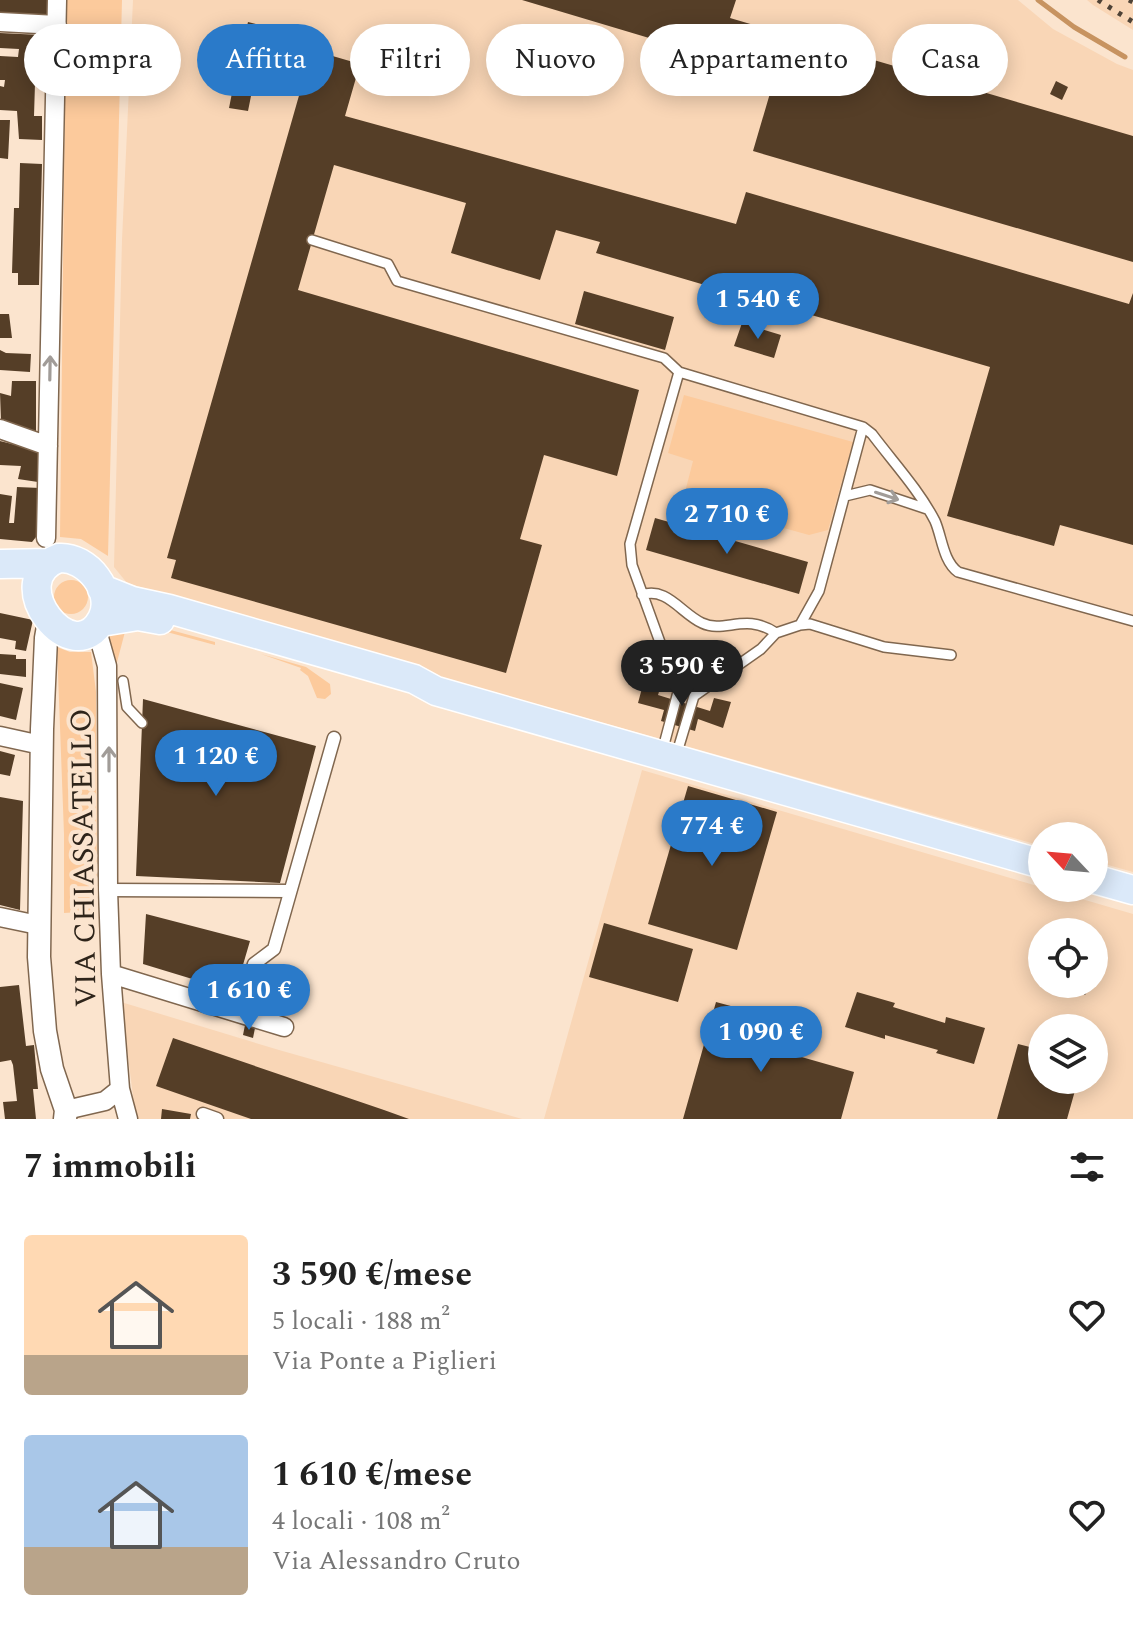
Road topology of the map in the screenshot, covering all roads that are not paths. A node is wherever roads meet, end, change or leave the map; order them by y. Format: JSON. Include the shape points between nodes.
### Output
{"nodes":[{"id":1,"x":57,"y":0,"type":"edge"},
{"id":2,"x":0,"y":22,"type":"edge"},
{"id":3,"x":38,"y":24,"type":"edge"},
{"id":4,"x":57,"y":24,"type":"edge"},
{"id":5,"x":55,"y":96,"type":"edge"},
{"id":6,"x":312,"y":240,"type":"dead end"},
{"id":7,"x":679,"y":372,"type":"junction"},
{"id":8,"x":863,"y":427,"type":"junction"},
{"id":9,"x":0,"y":429,"type":"edge"},
{"id":10,"x":48,"y":446,"type":"junction"},
{"id":11,"x":845,"y":496,"type":"junction"},
{"id":12,"x":928,"y":509,"type":"junction"},
{"id":13,"x":47,"y":551,"type":"junction"},
{"id":14,"x":0,"y":567,"type":"edge"},
{"id":15,"x":102,"y":589,"type":"junction"},
{"id":16,"x":38,"y":595,"type":"junction"},
{"id":17,"x":642,"y":595,"type":"junction"},
{"id":18,"x":49,"y":621,"type":"junction"},
{"id":19,"x":1133,"y":621,"type":"edge"},
{"id":20,"x":98,"y":625,"type":"junction"},
{"id":21,"x":800,"y":625,"type":"junction"},
{"id":22,"x":776,"y":633,"type":"junction"},
{"id":23,"x":951,"y":655,"type":"dead end"},
{"id":24,"x":120,"y":681,"type":"junction"},
{"id":25,"x":436,"y":691,"type":"junction"},
{"id":26,"x":142,"y":723,"type":"dead end"},
{"id":27,"x":0,"y":736,"type":"edge"},
{"id":28,"x":334,"y":738,"type":"dead end"},
{"id":29,"x":41,"y":745,"type":"junction"},
{"id":30,"x":668,"y":757,"type":"junction"},
{"id":31,"x":1028,"y":860,"type":"edge"},
{"id":32,"x":1108,"y":883,"type":"edge"},
{"id":33,"x":108,"y":890,"type":"junction"},
{"id":34,"x":1133,"y":890,"type":"edge"},
{"id":35,"x":289,"y":891,"type":"junction"},
{"id":36,"x":0,"y":917,"type":"edge"},
{"id":37,"x":38,"y":925,"type":"junction"},
{"id":38,"x":265,"y":973,"type":"dead end"},
{"id":39,"x":111,"y":974,"type":"junction"},
{"id":40,"x":245,"y":1015,"type":"junction"},
{"id":41,"x":284,"y":1027,"type":"dead end"},
{"id":42,"x":120,"y":1089,"type":"junction"},
{"id":43,"x":66,"y":1114,"type":"edge"},
{"id":44,"x":203,"y":1114,"type":"dead end"},
{"id":45,"x":128,"y":1119,"type":"edge"},
{"id":46,"x":217,"y":1119,"type":"edge"}],
"edges":[{"from":1,"to":4,"type":"street"},
{"from":2,"to":3,"type":"street"},
{"from":10,"to":5,"type":"street","one_way":true},
{"from":6,"to":7,"type":"lane","via":[[388,264],[397,281],[664,358]]},
{"from":7,"to":8,"type":"lane"},
{"from":7,"to":17,"type":"lane","via":[[630,544]]},
{"from":8,"to":11,"type":"lane"},
{"from":8,"to":12,"type":"lane"},
{"from":9,"to":10,"type":"street"},
{"from":10,"to":13,"type":"street"},
{"from":11,"to":12,"type":"lane","one_way":true,"via":[[870,490]]},
{"from":11,"to":21,"type":"lane","via":[[819,591]]},
{"from":12,"to":19,"type":"lane","via":[[950,565],[958,572]]},
{"from":13,"to":14,"type":"main road"},
{"from":13,"to":15,"type":"main road","via":[[79,561]]},
{"from":13,"to":16,"type":"main road"},
{"from":14,"to":16,"type":"main road"},
{"from":15,"to":20,"type":"main road","via":[[105,605]]},
{"from":15,"to":25,"type":"main road","via":[[414,679]]},
{"from":16,"to":18,"type":"main road"},
{"from":17,"to":22,"type":"lane","via":[[663,595],[708,626],[760,623]]},
{"from":17,"to":30,"type":"lane","via":[[678,692]]},
{"from":18,"to":20,"type":"main road","via":[[77,635]]},
{"from":18,"to":29,"type":"street"},
{"from":20,"to":24,"type":"street","name":"VIA CHIASSATELLO","via":[[107,666]]},
{"from":20,"to":25,"type":"main road","via":[[151,617],[378,681]]},
{"from":21,"to":22,"type":"lane"},
{"from":21,"to":23,"type":"lane","via":[[903,651]]},
{"from":22,"to":30,"type":"lane","via":[[694,696]]},
{"from":24,"to":26,"type":"lane","via":[[127,707]]},
{"from":33,"to":24,"type":"street","name":"VIA CHIASSATELLO","one_way":true},
{"from":25,"to":30,"type":"main road"},
{"from":27,"to":29,"type":"street"},
{"from":28,"to":35,"type":"street"},
{"from":29,"to":37,"type":"street"},
{"from":30,"to":31,"type":"main road"},
{"from":32,"to":34,"type":"main road"},
{"from":33,"to":35,"type":"street"},
{"from":33,"to":39,"type":"street","name":"VIA CHIASSATELLO"},
{"from":35,"to":40,"type":"street","via":[[274,949],[254,964]]},
{"from":36,"to":37,"type":"street"},
{"from":37,"to":43,"type":"street","via":[[45,1031]]},
{"from":38,"to":40,"type":"lane"},
{"from":39,"to":40,"type":"street"},
{"from":39,"to":42,"type":"street","name":"VIA CHIASSATELLO"},
{"from":40,"to":41,"type":"street"},
{"from":42,"to":43,"type":"street","via":[[105,1101]]},
{"from":42,"to":45,"type":"street","name":"VIA CHIASSATELLO"},
{"from":44,"to":46,"type":"street"}]}
